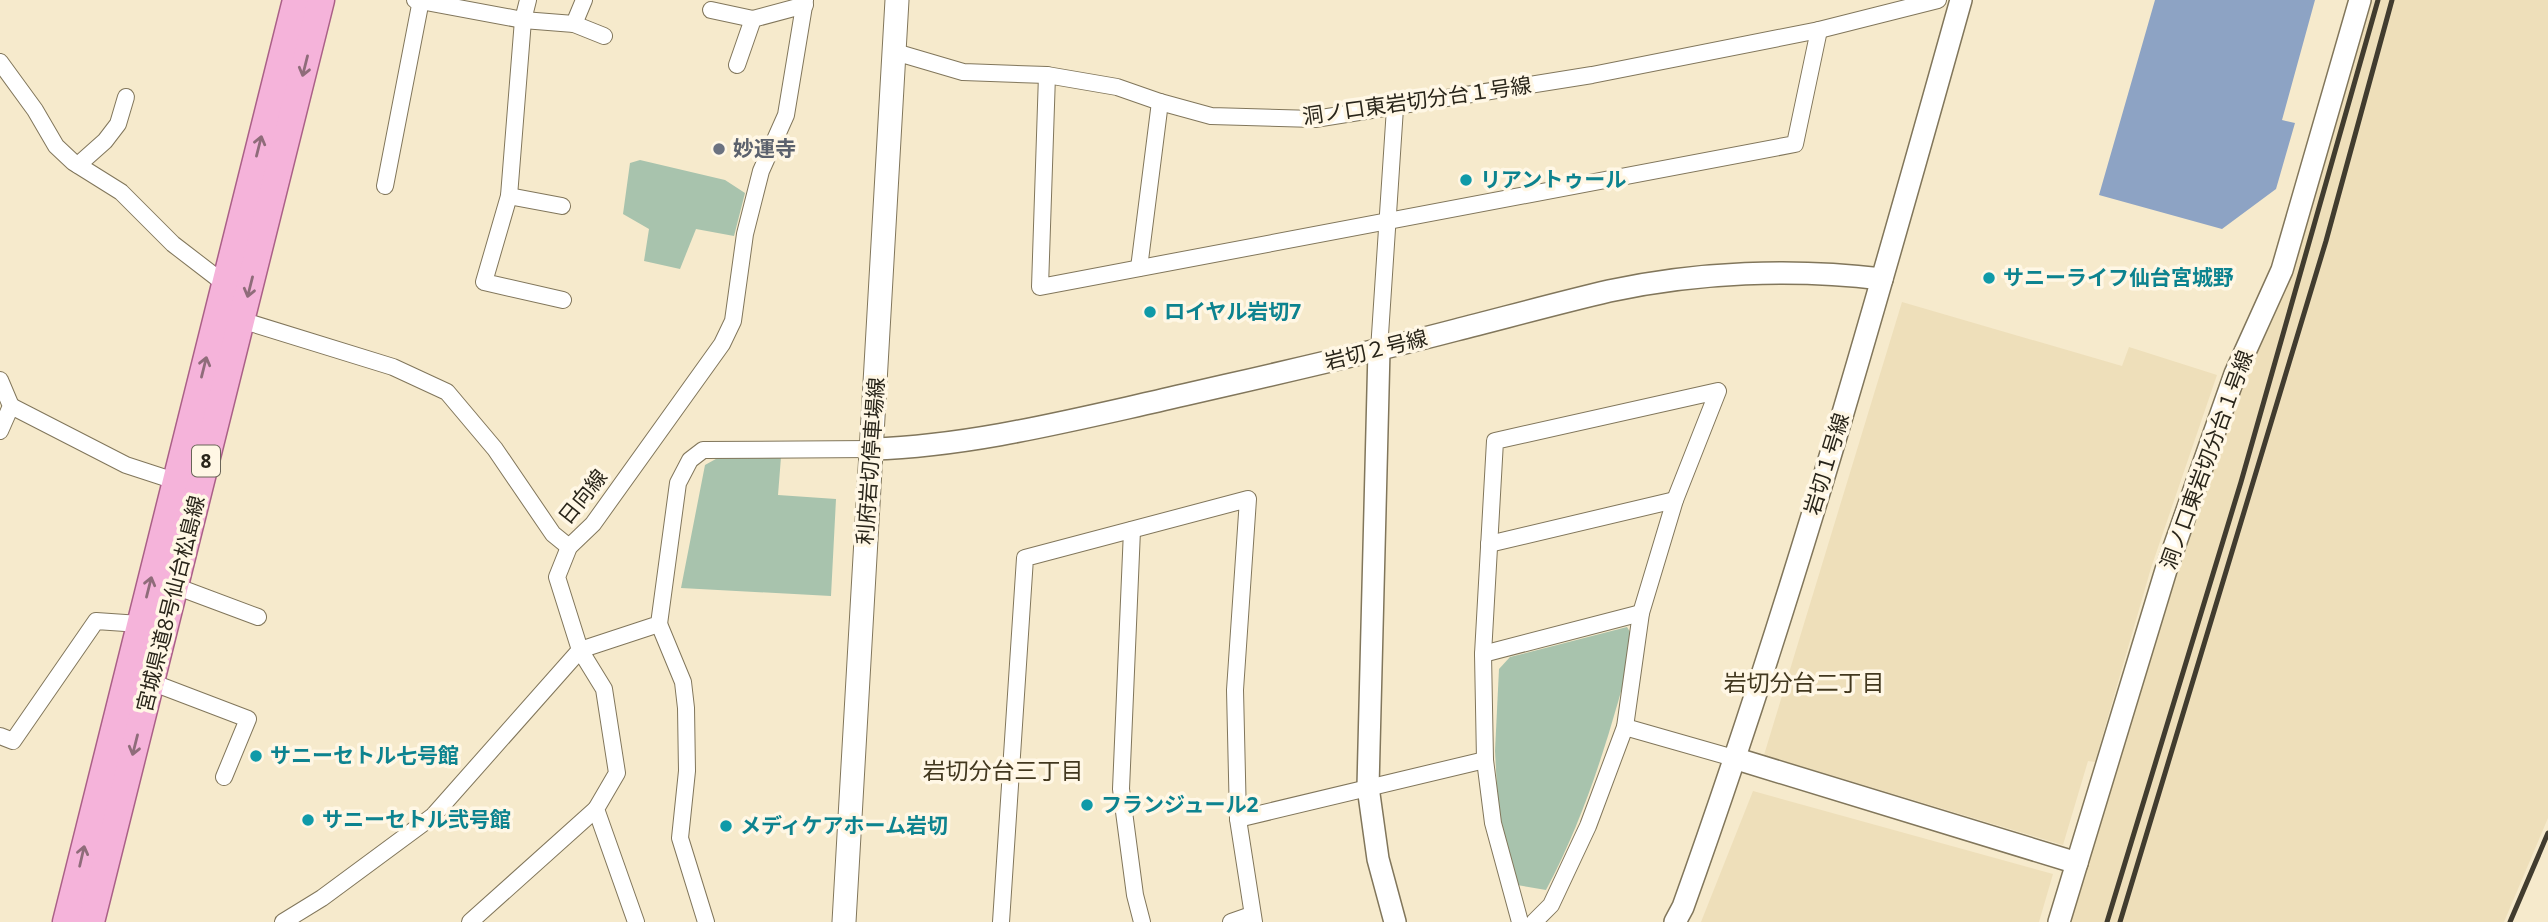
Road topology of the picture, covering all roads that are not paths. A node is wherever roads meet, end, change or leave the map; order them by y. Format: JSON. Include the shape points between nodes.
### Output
{"nodes":[{"id":1,"x":296,"y":0,"type":"edge"},
{"id":2,"x":321,"y":0,"type":"edge"},
{"id":3,"x":419,"y":0,"type":"edge"},
{"id":4,"x":528,"y":0,"type":"edge"},
{"id":5,"x":584,"y":0,"type":"edge"},
{"id":6,"x":897,"y":0,"type":"edge"},
{"id":7,"x":1938,"y":0,"type":"edge"},
{"id":8,"x":1961,"y":0,"type":"edge"},
{"id":9,"x":2360,"y":0,"type":"edge"},
{"id":10,"x":805,"y":2,"type":"edge"},
{"id":11,"x":711,"y":10,"type":"dead end"},
{"id":12,"x":753,"y":19,"type":"junction"},
{"id":13,"x":523,"y":20,"type":"junction"},
{"id":14,"x":574,"y":24,"type":"junction"},
{"id":15,"x":1819,"y":30,"type":"junction"},
{"id":16,"x":604,"y":36,"type":"dead end"},
{"id":17,"x":895,"y":52,"type":"junction"},
{"id":18,"x":0,"y":62,"type":"edge"},
{"id":19,"x":737,"y":65,"type":"dead end"},
{"id":20,"x":1047,"y":75,"type":"junction"},
{"id":21,"x":126,"y":97,"type":"dead end"},
{"id":22,"x":1160,"y":103,"type":"junction"},
{"id":23,"x":1395,"y":108,"type":"junction"},
{"id":24,"x":78,"y":165,"type":"junction"},
{"id":25,"x":385,"y":186,"type":"dead end"},
{"id":26,"x":509,"y":196,"type":"junction"},
{"id":27,"x":562,"y":206,"type":"dead end"},
{"id":28,"x":1387,"y":220,"type":"junction"},
{"id":29,"x":1139,"y":268,"type":"junction"},
{"id":30,"x":1882,"y":279,"type":"junction"},
{"id":31,"x":225,"y":284,"type":"junction"},
{"id":32,"x":563,"y":300,"type":"dead end"},
{"id":33,"x":241,"y":320,"type":"junction"},
{"id":34,"x":1379,"y":350,"type":"junction"},
{"id":35,"x":0,"y":380,"type":"edge"},
{"id":36,"x":11,"y":405,"type":"junction"},
{"id":37,"x":0,"y":431,"type":"edge"},
{"id":38,"x":872,"y":449,"type":"junction"},
{"id":39,"x":175,"y":481,"type":"junction"},
{"id":40,"x":1675,"y":500,"type":"junction"},
{"id":41,"x":1132,"y":530,"type":"junction"},
{"id":42,"x":1489,"y":544,"type":"junction"},
{"id":43,"x":569,"y":547,"type":"junction"},
{"id":44,"x":175,"y":586,"type":"junction"},
{"id":45,"x":1641,"y":613,"type":"junction"},
{"id":46,"x":258,"y":617,"type":"dead end"},
{"id":47,"x":140,"y":624,"type":"junction"},
{"id":48,"x":659,"y":624,"type":"junction"},
{"id":49,"x":580,"y":650,"type":"junction"},
{"id":50,"x":1483,"y":654,"type":"junction"},
{"id":51,"x":151,"y":682,"type":"junction"},
{"id":52,"x":1625,"y":727,"type":"junction"},
{"id":53,"x":0,"y":736,"type":"edge"},
{"id":54,"x":1737,"y":759,"type":"junction"},
{"id":55,"x":1485,"y":760,"type":"junction"},
{"id":56,"x":224,"y":777,"type":"dead end"},
{"id":57,"x":1368,"y":787,"type":"junction"},
{"id":58,"x":596,"y":809,"type":"junction"},
{"id":59,"x":1238,"y":819,"type":"junction"},
{"id":60,"x":2077,"y":863,"type":"junction"},
{"id":61,"x":1253,"y":919,"type":"edge"},
{"id":62,"x":66,"y":922,"type":"edge"},
{"id":63,"x":91,"y":922,"type":"edge"},
{"id":64,"x":283,"y":922,"type":"edge"},
{"id":65,"x":470,"y":922,"type":"edge"},
{"id":66,"x":636,"y":922,"type":"edge"},
{"id":67,"x":706,"y":922,"type":"edge"},
{"id":68,"x":844,"y":922,"type":"edge"},
{"id":69,"x":1001,"y":922,"type":"edge"},
{"id":70,"x":1142,"y":922,"type":"edge"},
{"id":71,"x":1231,"y":922,"type":"edge"},
{"id":72,"x":1395,"y":922,"type":"edge"},
{"id":73,"x":1520,"y":922,"type":"edge"},
{"id":74,"x":1534,"y":922,"type":"edge"},
{"id":75,"x":1675,"y":922,"type":"edge"},
{"id":76,"x":2059,"y":922,"type":"edge"}],
"edges":[{"from":31,"to":1,"type":"main road","name":"宮城県道8号仙台松島線","number":"8","one_way":true},
{"from":2,"to":33,"type":"main road","name":"宮城県道8号仙台松島線","number":"8","one_way":true},
{"from":3,"to":13,"type":"street"},
{"from":3,"to":25,"type":"street"},
{"from":4,"to":13,"type":"street"},
{"from":5,"to":14,"type":"street"},
{"from":6,"to":17,"type":"main road","name":"利府岩切停車場線"},
{"from":7,"to":15,"type":"street","name":"洞ノ口東岩切分台１号線"},
{"from":8,"to":30,"type":"street","name":"岩切１号線"},
{"from":9,"to":60,"type":"street","name":"洞ノ口東岩切分台１号線","via":[[2282,270],[2235,374],[2166,570]]},
{"from":10,"to":12,"type":"street"},
{"from":10,"to":43,"type":"street","name":"日向線","via":[[786,115],[761,171],[745,234],[733,321],[722,344],[593,524]]},
{"from":11,"to":12,"type":"street"},
{"from":12,"to":19,"type":"street"},
{"from":13,"to":14,"type":"street"},
{"from":13,"to":26,"type":"street"},
{"from":14,"to":16,"type":"street"},
{"from":15,"to":23,"type":"street","name":"洞ノ口東岩切分台１号線"},
{"from":15,"to":28,"type":"street","via":[[1796,144]]},
{"from":17,"to":20,"type":"street","name":"洞ノ口東岩切分台１号線","via":[[963,72]]},
{"from":17,"to":38,"type":"main road","name":"利府岩切停車場線"},
{"from":18,"to":24,"type":"street","via":[[56,146]]},
{"from":20,"to":22,"type":"street","name":"洞ノ口東岩切分台１号線","via":[[1116,87]]},
{"from":20,"to":29,"type":"street","via":[[1040,287]]},
{"from":21,"to":24,"type":"street","via":[[118,124],[106,141]]},
{"from":22,"to":23,"type":"street","name":"洞ノ口東岩切分台１号線","via":[[1211,116],[1315,119]]},
{"from":22,"to":29,"type":"street"},
{"from":23,"to":28,"type":"street"},
{"from":24,"to":31,"type":"street","via":[[121,192],[173,243]]},
{"from":26,"to":27,"type":"street"},
{"from":26,"to":32,"type":"street","via":[[484,282]]},
{"from":28,"to":29,"type":"street"},
{"from":28,"to":34,"type":"street"},
{"from":30,"to":34,"type":"street","name":"岩切２号線","via":[[1846,274],[1696,277],[1611,291]]},
{"from":30,"to":54,"type":"street","name":"岩切１号線"},
{"from":39,"to":31,"type":"main road","name":"宮城県道8号仙台松島線","number":"8","one_way":true},
{"from":33,"to":43,"type":"street","via":[[393,367],[447,392],[495,449],[553,534]]},
{"from":33,"to":44,"type":"main road","name":"宮城県道8号仙台松島線","number":"8"},
{"from":34,"to":38,"type":"street","name":"岩切２号線","via":[[1061,424],[909,448]]},
{"from":34,"to":57,"type":"street"},
{"from":35,"to":36,"type":"street"},
{"from":36,"to":37,"type":"street"},
{"from":36,"to":39,"type":"street","via":[[126,464]]},
{"from":38,"to":48,"type":"street","via":[[703,450],[690,460],[678,484]]},
{"from":38,"to":68,"type":"main road","name":"利府岩切停車場線"},
{"from":47,"to":39,"type":"main road","name":"宮城県道8号仙台松島線","number":"8","one_way":true},
{"from":40,"to":42,"type":"street"},
{"from":40,"to":42,"type":"street","via":[[1718,391],[1495,442]]},
{"from":40,"to":45,"type":"street"},
{"from":41,"to":59,"type":"street","via":[[1248,499],[1235,690]]},
{"from":41,"to":69,"type":"street","via":[[1024,558]]},
{"from":41,"to":70,"type":"street","via":[[1121,789]]},
{"from":42,"to":50,"type":"street"},
{"from":43,"to":49,"type":"street","name":"日向線","via":[[557,577]]},
{"from":44,"to":46,"type":"street"},
{"from":44,"to":51,"type":"main road","name":"宮城県道8号仙台松島線","number":"8"},
{"from":45,"to":50,"type":"street"},
{"from":45,"to":52,"type":"street"},
{"from":47,"to":53,"type":"street","via":[[96,621],[13,741]]},
{"from":62,"to":47,"type":"main road","name":"宮城県道8号仙台松島線","number":"8","one_way":true},
{"from":48,"to":49,"type":"street"},
{"from":48,"to":67,"type":"street","via":[[683,682],[687,771],[680,838]]},
{"from":49,"to":58,"type":"street","name":"日向線","via":[[604,689],[617,773]]},
{"from":49,"to":64,"type":"street","via":[[433,816]]},
{"from":50,"to":55,"type":"street"},
{"from":51,"to":56,"type":"street","via":[[248,719]]},
{"from":51,"to":63,"type":"main road","name":"宮城県道8号仙台松島線","number":"8","one_way":true},
{"from":52,"to":54,"type":"street"},
{"from":52,"to":74,"type":"street","via":[[1551,905]]},
{"from":54,"to":60,"type":"street"},
{"from":54,"to":75,"type":"street","name":"岩切１号線"},
{"from":55,"to":57,"type":"street"},
{"from":55,"to":73,"type":"street","via":[[1493,823]]},
{"from":57,"to":59,"type":"street"},
{"from":57,"to":72,"type":"street","via":[[1378,859]]},
{"from":58,"to":65,"type":"street","name":"日向線"},
{"from":58,"to":66,"type":"street"},
{"from":59,"to":61,"type":"street"},
{"from":60,"to":76,"type":"street","name":"洞ノ口東岩切分台１号線"},
{"from":61,"to":71,"type":"street"}]}
